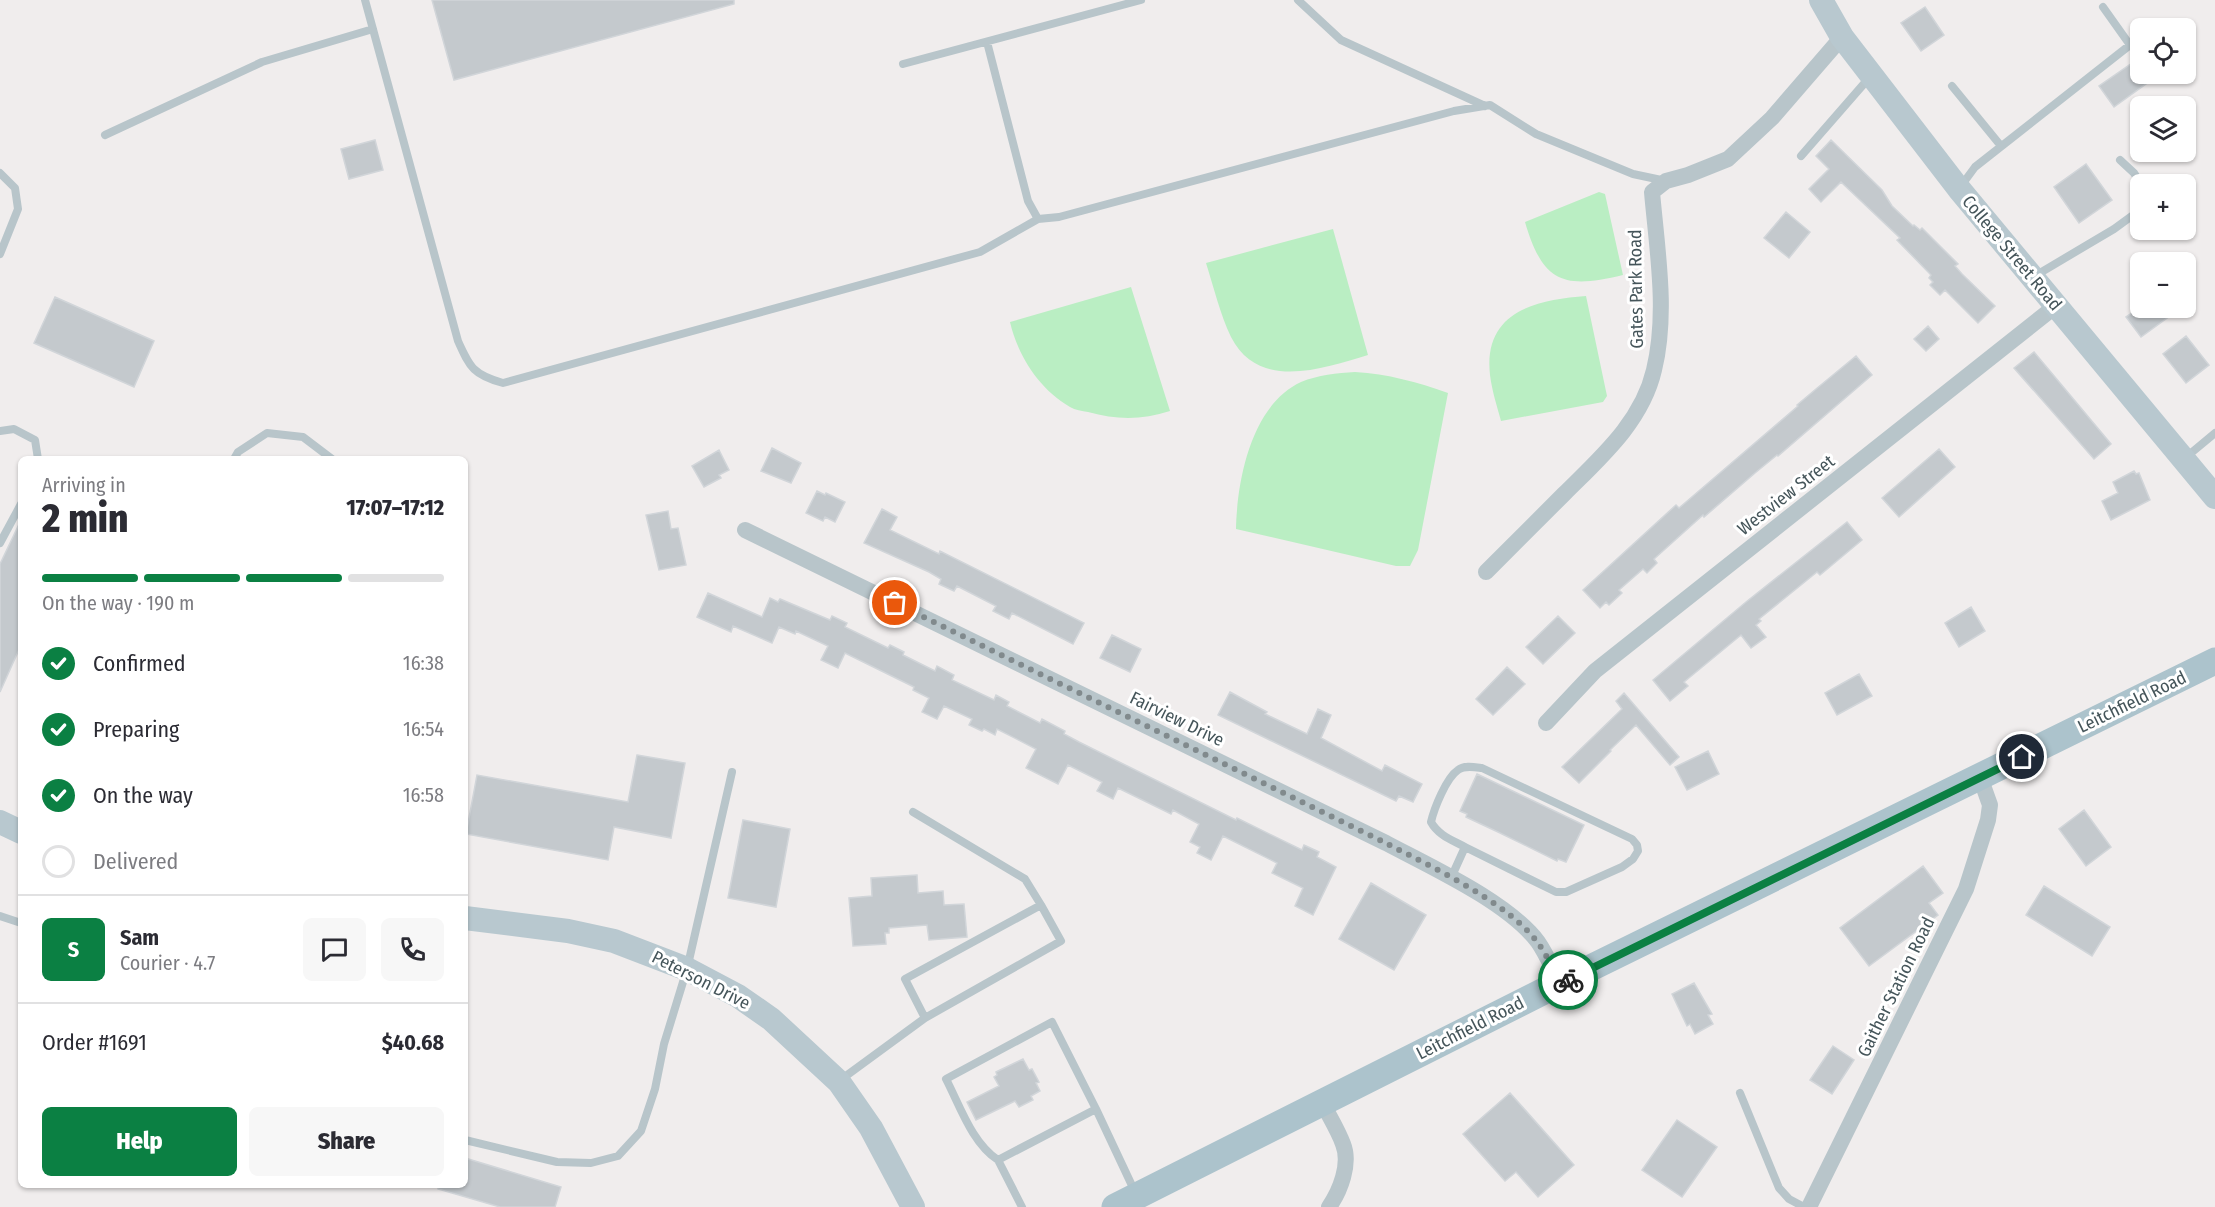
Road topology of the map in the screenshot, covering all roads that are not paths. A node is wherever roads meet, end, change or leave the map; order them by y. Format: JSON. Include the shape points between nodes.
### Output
{"nodes":[{"id":1,"x":365,"y":0,"type":"edge"},
{"id":2,"x":1141,"y":0,"type":"edge"},
{"id":3,"x":1298,"y":0,"type":"edge"},
{"id":4,"x":1821,"y":0,"type":"edge"},
{"id":5,"x":2103,"y":7,"type":"dead end"},
{"id":6,"x":372,"y":29,"type":"junction"},
{"id":7,"x":1842,"y":37,"type":"junction"},
{"id":8,"x":987,"y":42,"type":"junction"},
{"id":9,"x":903,"y":64,"type":"dead end"},
{"id":10,"x":1872,"y":75,"type":"junction"},
{"id":11,"x":1952,"y":86,"type":"dead end"},
{"id":12,"x":1485,"y":106,"type":"junction"},
{"id":13,"x":105,"y":135,"type":"dead end"},
{"id":14,"x":2001,"y":146,"type":"junction"},
{"id":15,"x":1802,"y":156,"type":"dead end"},
{"id":16,"x":2120,"y":160,"type":"dead end"},
{"id":17,"x":0,"y":173,"type":"edge"},
{"id":18,"x":2135,"y":174,"type":"edge"},
{"id":19,"x":1666,"y":181,"type":"junction"},
{"id":20,"x":1959,"y":189,"type":"junction"},
{"id":21,"x":2130,"y":217,"type":"edge"},
{"id":22,"x":1038,"y":219,"type":"junction"},
{"id":23,"x":0,"y":254,"type":"edge"},
{"id":24,"x":2033,"y":277,"type":"junction"},
{"id":25,"x":2057,"y":306,"type":"junction"},
{"id":26,"x":0,"y":432,"type":"edge"},
{"id":27,"x":2215,"y":433,"type":"edge"},
{"id":28,"x":38,"y":456,"type":"edge"},
{"id":29,"x":236,"y":456,"type":"edge"},
{"id":30,"x":328,"y":456,"type":"edge"},
{"id":31,"x":2185,"y":458,"type":"junction"},
{"id":32,"x":2215,"y":497,"type":"edge"},
{"id":33,"x":18,"y":510,"type":"edge"},
{"id":34,"x":745,"y":530,"type":"dead end"},
{"id":35,"x":0,"y":543,"type":"edge"},
{"id":36,"x":1486,"y":572,"type":"dead end"},
{"id":37,"x":2215,"y":661,"type":"edge"},
{"id":38,"x":1546,"y":723,"type":"dead end"},
{"id":39,"x":732,"y":772,"type":"dead end"},
{"id":40,"x":1980,"y":777,"type":"junction"},
{"id":41,"x":913,"y":812,"type":"dead end"},
{"id":42,"x":0,"y":822,"type":"edge"},
{"id":43,"x":18,"y":831,"type":"edge"},
{"id":44,"x":1465,"y":847,"type":"junction"},
{"id":45,"x":1451,"y":878,"type":"junction"},
{"id":46,"x":1041,"y":906,"type":"junction"},
{"id":47,"x":0,"y":916,"type":"edge"},
{"id":48,"x":468,"y":918,"type":"edge"},
{"id":49,"x":18,"y":922,"type":"edge"},
{"id":50,"x":687,"y":969,"type":"junction"},
{"id":51,"x":1560,"y":984,"type":"junction"},
{"id":52,"x":925,"y":1018,"type":"junction"},
{"id":53,"x":839,"y":1082,"type":"junction"},
{"id":54,"x":1740,"y":1093,"type":"dead end"},
{"id":55,"x":1322,"y":1102,"type":"junction"},
{"id":56,"x":1096,"y":1109,"type":"junction"},
{"id":57,"x":468,"y":1141,"type":"edge"},
{"id":58,"x":998,"y":1160,"type":"junction"},
{"id":59,"x":1126,"y":1201,"type":"edge"},
{"id":60,"x":913,"y":1207,"type":"edge"},
{"id":61,"x":1022,"y":1207,"type":"edge"},
{"id":62,"x":1329,"y":1207,"type":"edge"},
{"id":63,"x":1804,"y":1207,"type":"edge"},
{"id":64,"x":1809,"y":1207,"type":"edge"}],
"edges":[{"from":1,"to":6,"type":"lane"},
{"from":2,"to":8,"type":"lane"},
{"from":3,"to":12,"type":"lane","via":[[1341,40]]},
{"from":4,"to":7,"type":"street","name":"College Street Road"},
{"from":5,"to":14,"type":"lane","via":[[2130,45]]},
{"from":6,"to":13,"type":"lane","via":[[262,62]]},
{"from":6,"to":22,"type":"lane","via":[[458,341],[467,361],[482,377],[503,383],[980,252]]},
{"from":7,"to":10,"type":"street","name":"College Street Road"},
{"from":7,"to":19,"type":"street","via":[[1772,118],[1728,159]]},
{"from":8,"to":9,"type":"lane"},
{"from":8,"to":22,"type":"lane","via":[[1028,201]]},
{"from":10,"to":15,"type":"lane"},
{"from":10,"to":20,"type":"street","name":"College Street Road"},
{"from":11,"to":14,"type":"lane"},
{"from":12,"to":19,"type":"lane","via":[[1490,105],[1547,139],[1633,174]]},
{"from":12,"to":22,"type":"lane","via":[[1059,217]]},
{"from":14,"to":20,"type":"lane","via":[[1975,167]]},
{"from":16,"to":18,"type":"lane"},
{"from":17,"to":23,"type":"lane","via":[[15,188],[18,209]]},
{"from":19,"to":36,"type":"street","name":"Gates Park Road","via":[[1652,192],[1660,326],[1647,393],[1607,452]]},
{"from":20,"to":24,"type":"street","name":"College Street Road"},
{"from":21,"to":24,"type":"lane"},
{"from":24,"to":25,"type":"street","name":"College Street Road"},
{"from":25,"to":31,"type":"street","name":"College Street Road"},
{"from":25,"to":38,"type":"street","name":"Westview Street","via":[[1595,671]]},
{"from":26,"to":28,"type":"lane","via":[[14,429],[35,440]]},
{"from":27,"to":31,"type":"lane"},
{"from":29,"to":30,"type":"lane","via":[[267,432],[303,437]]},
{"from":31,"to":32,"type":"street","name":"College Street Road"},
{"from":33,"to":35,"type":"lane"},
{"from":34,"to":45,"type":"street","name":"Fairview Drive"},
{"from":37,"to":40,"type":"main road","name":"Leitchfield Road"},
{"from":39,"to":50,"type":"lane"},
{"from":40,"to":51,"type":"main road","name":"Leitchfield Road"},
{"from":40,"to":64,"type":"street","name":"Gaither Station Road","via":[[1990,805],[1966,889]]},
{"from":41,"to":46,"type":"lane","via":[[1025,879]]},
{"from":42,"to":43,"type":"street"},
{"from":44,"to":44,"type":"lane","via":[[1556,892],[1566,892],[1622,867],[1638,851],[1632,839],[1473,766],[1454,774],[1431,822],[1434,829]]},
{"from":44,"to":45,"type":"lane"},
{"from":45,"to":51,"type":"street","name":"Fairview Drive","via":[[1524,928],[1538,943]]},
{"from":46,"to":52,"type":"lane","via":[[1061,941]]},
{"from":46,"to":52,"type":"lane","via":[[905,979]]},
{"from":47,"to":49,"type":"lane"},
{"from":48,"to":50,"type":"street","name":"Peterson Drive","via":[[614,941]]},
{"from":50,"to":53,"type":"street","name":"Peterson Drive","via":[[771,1019]]},
{"from":50,"to":57,"type":"lane","via":[[641,1131],[618,1156],[591,1163],[557,1162]]},
{"from":51,"to":55,"type":"main road","name":"Leitchfield Road"},
{"from":52,"to":53,"type":"lane"},
{"from":53,"to":60,"type":"street","name":"Peterson Drive","via":[[871,1128]]},
{"from":54,"to":63,"type":"lane","via":[[1779,1188]]},
{"from":55,"to":59,"type":"main road","name":"Leitchfield Road"},
{"from":55,"to":62,"type":"street","via":[[1345,1147],[1342,1182]]},
{"from":56,"to":58,"type":"lane"},
{"from":56,"to":58,"type":"lane","via":[[1052,1022],[946,1079],[986,1153]]},
{"from":56,"to":59,"type":"lane"},
{"from":58,"to":61,"type":"lane"}]}
